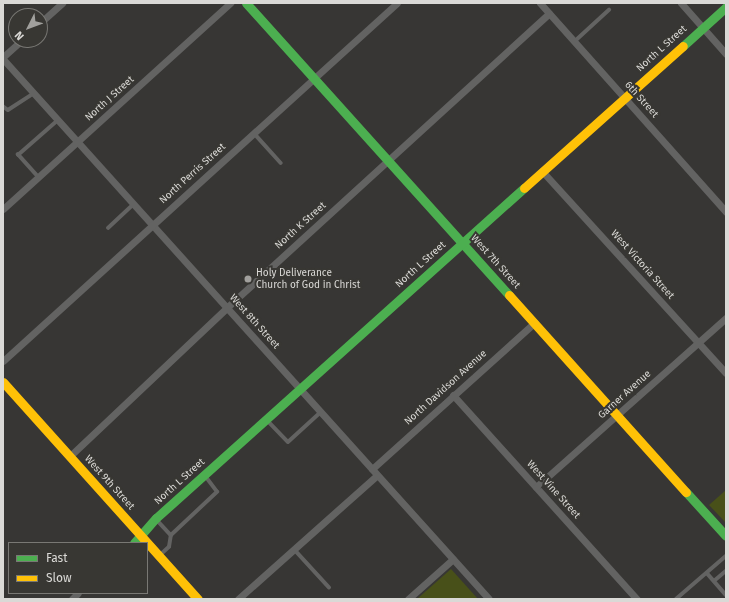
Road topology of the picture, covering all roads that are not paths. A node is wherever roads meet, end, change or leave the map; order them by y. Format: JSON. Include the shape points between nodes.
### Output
{"nodes":[{"id":1,"x":62,"y":3,"type":"edge"},
{"id":2,"x":230,"y":3,"type":"edge"},
{"id":3,"x":246,"y":3,"type":"edge"},
{"id":4,"x":397,"y":3,"type":"edge"},
{"id":5,"x":540,"y":3,"type":"edge"},
{"id":6,"x":680,"y":3,"type":"edge"},
{"id":7,"x":726,"y":7,"type":"edge"},
{"id":8,"x":609,"y":10,"type":"dead end"},
{"id":9,"x":549,"y":13,"type":"junction"},
{"id":10,"x":48,"y":16,"type":"edge"},
{"id":11,"x":703,"y":28,"type":"junction"},
{"id":12,"x":575,"y":41,"type":"junction"},
{"id":13,"x":14,"y":48,"type":"edge"},
{"id":14,"x":726,"y":54,"type":"edge"},
{"id":15,"x":3,"y":58,"type":"edge"},
{"id":16,"x":314,"y":78,"type":"junction"},
{"id":17,"x":34,"y":93,"type":"junction"},
{"id":18,"x":625,"y":97,"type":"junction"},
{"id":19,"x":3,"y":106,"type":"edge"},
{"id":20,"x":58,"y":120,"type":"junction"},
{"id":21,"x":254,"y":133,"type":"junction"},
{"id":22,"x":78,"y":142,"type":"junction"},
{"id":23,"x":388,"y":160,"type":"junction"},
{"id":24,"x":281,"y":163,"type":"dead end"},
{"id":25,"x":542,"y":171,"type":"junction"},
{"id":26,"x":38,"y":177,"type":"junction"},
{"id":27,"x":134,"y":204,"type":"junction"},
{"id":28,"x":3,"y":209,"type":"edge"},
{"id":29,"x":726,"y":212,"type":"edge"},
{"id":30,"x":153,"y":225,"type":"junction"},
{"id":31,"x":108,"y":228,"type":"dead end"},
{"id":32,"x":462,"y":242,"type":"junction"},
{"id":33,"x":227,"y":307,"type":"junction"},
{"id":34,"x":726,"y":318,"type":"edge"},
{"id":35,"x":534,"y":322,"type":"junction"},
{"id":36,"x":698,"y":342,"type":"junction"},
{"id":37,"x":3,"y":361,"type":"edge"},
{"id":38,"x":726,"y":373,"type":"edge"},
{"id":39,"x":3,"y":382,"type":"edge"},
{"id":40,"x":300,"y":388,"type":"junction"},
{"id":41,"x":454,"y":395,"type":"junction"},
{"id":42,"x":321,"y":412,"type":"junction"},
{"id":43,"x":618,"y":415,"type":"junction"},
{"id":44,"x":266,"y":419,"type":"junction"},
{"id":45,"x":70,"y":456,"type":"junction"},
{"id":46,"x":372,"y":469,"type":"junction"},
{"id":47,"x":204,"y":475,"type":"junction"},
{"id":48,"x":377,"y":475,"type":"junction"},
{"id":49,"x":536,"y":487,"type":"junction"},
{"id":50,"x":156,"y":518,"type":"junction"},
{"id":51,"x":171,"y":535,"type":"junction"},
{"id":52,"x":141,"y":536,"type":"junction"},
{"id":53,"x":726,"y":536,"type":"edge"},
{"id":54,"x":135,"y":542,"type":"edge"},
{"id":55,"x":146,"y":542,"type":"edge"},
{"id":56,"x":148,"y":544,"type":"edge"},
{"id":57,"x":294,"y":549,"type":"junction"},
{"id":58,"x":159,"y":556,"type":"junction"},
{"id":59,"x":726,"y":556,"type":"edge"},
{"id":60,"x":453,"y":559,"type":"junction"},
{"id":61,"x":726,"y":571,"type":"edge"},
{"id":62,"x":706,"y":573,"type":"junction"},
{"id":63,"x":714,"y":581,"type":"junction"},
{"id":64,"x":329,"y":587,"type":"dead end"},
{"id":65,"x":726,"y":595,"type":"edge"},
{"id":66,"x":198,"y":599,"type":"edge"},
{"id":67,"x":238,"y":599,"type":"edge"},
{"id":68,"x":408,"y":599,"type":"edge"},
{"id":69,"x":489,"y":599,"type":"edge"},
{"id":70,"x":637,"y":599,"type":"edge"},
{"id":71,"x":676,"y":599,"type":"edge"}],
"edges":[{"from":1,"to":10,"type":"street"},
{"from":2,"to":22,"type":"street","name":"North J Street"},
{"from":3,"to":16,"type":"street","name":"West 7th Street"},
{"from":4,"to":16,"type":"street","name":"North Perris Street"},
{"from":5,"to":9,"type":"street","name":"6th Street"},
{"from":6,"to":11,"type":"street"},
{"from":7,"to":11,"type":"street","name":"North L Street"},
{"from":8,"to":12,"type":"lane"},
{"from":9,"to":12,"type":"street","name":"6th Street"},
{"from":9,"to":23,"type":"street","name":"North K Street"},
{"from":11,"to":14,"type":"street"},
{"from":11,"to":18,"type":"street","name":"North L Street"},
{"from":12,"to":18,"type":"street","name":"6th Street"},
{"from":13,"to":15,"type":"street"},
{"from":15,"to":17,"type":"street","name":"West 8th Street"},
{"from":16,"to":21,"type":"street","name":"North Perris Street"},
{"from":16,"to":23,"type":"street","name":"West 7th Street"},
{"from":17,"to":19,"type":"lane","via":[[8,110]]},
{"from":17,"to":20,"type":"street","name":"West 8th Street"},
{"from":18,"to":25,"type":"street","name":"North L Street"},
{"from":18,"to":29,"type":"street","name":"6th Street"},
{"from":20,"to":22,"type":"street","name":"West 8th Street"},
{"from":20,"to":26,"type":"lane","via":[[18,155]]},
{"from":21,"to":24,"type":"lane"},
{"from":21,"to":30,"type":"street","name":"North Perris Street"},
{"from":22,"to":26,"type":"street","name":"North J Street"},
{"from":22,"to":27,"type":"street","name":"West 8th Street"},
{"from":23,"to":32,"type":"street","name":"West 7th Street"},
{"from":23,"to":33,"type":"street","name":"North K Street"},
{"from":25,"to":32,"type":"street","name":"North L Street"},
{"from":25,"to":36,"type":"street","name":"West Victoria Street"},
{"from":26,"to":28,"type":"street","name":"North J Street"},
{"from":27,"to":30,"type":"street","name":"West 8th Street"},
{"from":27,"to":31,"type":"lane"},
{"from":30,"to":33,"type":"street","name":"West 8th Street"},
{"from":30,"to":37,"type":"street","name":"North Perris Street"},
{"from":32,"to":35,"type":"street","name":"West 7th Street"},
{"from":32,"to":40,"type":"street","name":"North L Street"},
{"from":33,"to":40,"type":"street","name":"West 8th Street"},
{"from":33,"to":45,"type":"street","name":"North K Street"},
{"from":34,"to":36,"type":"street","name":"Garner Avenue"},
{"from":35,"to":41,"type":"street","name":"North Davidson Avenue"},
{"from":35,"to":43,"type":"street","name":"West 7th Street"},
{"from":36,"to":38,"type":"street","name":"West Victoria Street"},
{"from":36,"to":43,"type":"street","name":"Garner Avenue"},
{"from":39,"to":45,"type":"street","name":"West 9th Street"},
{"from":40,"to":42,"type":"street","name":"West 8th Street"},
{"from":40,"to":44,"type":"street","name":"North L Street"},
{"from":41,"to":46,"type":"street","name":"North Davidson Avenue"},
{"from":41,"to":49,"type":"street","name":"West Vine Street"},
{"from":42,"to":44,"type":"lane","via":[[288,442]]},
{"from":42,"to":46,"type":"street","name":"West 8th Street"},
{"from":43,"to":49,"type":"street","name":"Garner Avenue"},
{"from":43,"to":53,"type":"street","name":"West 7th Street"},
{"from":44,"to":47,"type":"street","name":"North L Street"},
{"from":45,"to":52,"type":"street","name":"West 9th Street"},
{"from":46,"to":48,"type":"street","name":"West 8th Street"},
{"from":47,"to":50,"type":"street","name":"North L Street"},
{"from":47,"to":51,"type":"lane","via":[[217,492]]},
{"from":48,"to":57,"type":"street"},
{"from":48,"to":60,"type":"street","name":"West 8th Street"},
{"from":49,"to":70,"type":"street","name":"West Vine Street"},
{"from":50,"to":51,"type":"lane"},
{"from":50,"to":52,"type":"street","name":"North L Street"},
{"from":51,"to":58,"type":"lane","via":[[169,547]]},
{"from":52,"to":54,"type":"street","name":"North L Street"},
{"from":52,"to":55,"type":"street","name":"West 9th Street"},
{"from":56,"to":58,"type":"street","name":"West 9th Street"},
{"from":57,"to":64,"type":"lane"},
{"from":57,"to":67,"type":"street"},
{"from":58,"to":66,"type":"street","name":"West 9th Street"},
{"from":59,"to":62,"type":"lane"},
{"from":60,"to":68,"type":"street"},
{"from":60,"to":69,"type":"street","name":"West 8th Street"},
{"from":61,"to":63,"type":"lane"},
{"from":62,"to":63,"type":"lane"},
{"from":62,"to":71,"type":"lane"},
{"from":63,"to":65,"type":"lane"}]}
